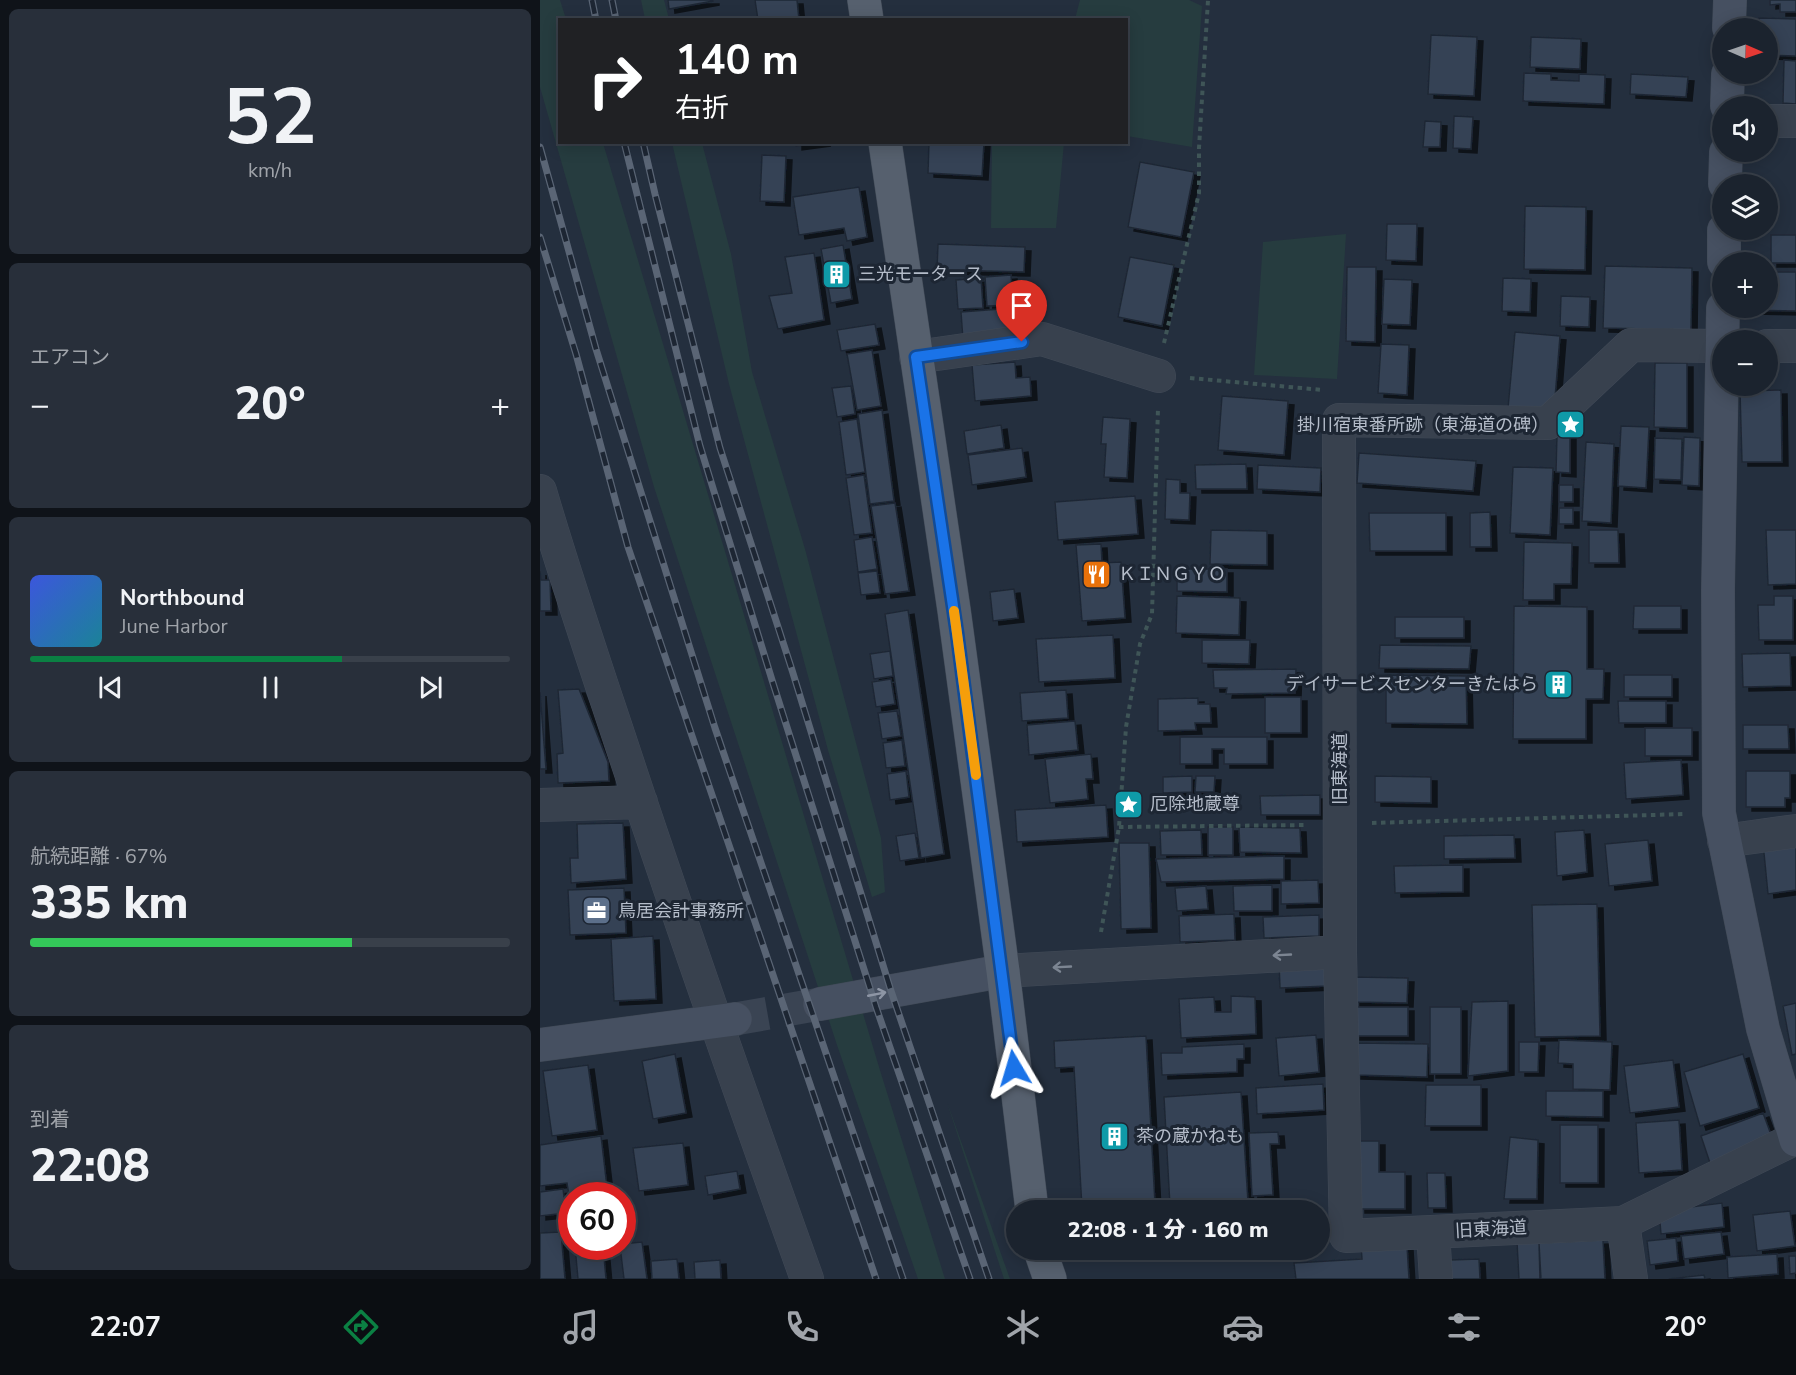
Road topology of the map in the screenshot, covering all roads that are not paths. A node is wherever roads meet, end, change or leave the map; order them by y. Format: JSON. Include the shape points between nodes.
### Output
{"nodes":[{"id":1,"x":864,"y":0,"type":"edge"},
{"id":2,"x":1730,"y":0,"type":"edge"},
{"id":3,"x":867,"y":18,"type":"edge"},
{"id":4,"x":1729,"y":18,"type":"edge"},
{"id":5,"x":1778,"y":121,"type":"edge"},
{"id":6,"x":1796,"y":121,"type":"edge"},
{"id":7,"x":885,"y":144,"type":"edge"},
{"id":8,"x":1712,"y":346,"type":"edge"},
{"id":9,"x":1778,"y":346,"type":"edge"},
{"id":10,"x":1796,"y":346,"type":"edge"},
{"id":11,"x":916,"y":357,"type":"junction"},
{"id":12,"x":1159,"y":376,"type":"road end"},
{"id":13,"x":1721,"y":396,"type":"edge"},
{"id":14,"x":540,"y":491,"type":"edge"},
{"id":15,"x":548,"y":547,"type":"edge"},
{"id":16,"x":641,"y":802,"type":"junction"},
{"id":17,"x":540,"y":805,"type":"edge"},
{"id":18,"x":1722,"y":827,"type":"junction"},
{"id":19,"x":1796,"y":831,"type":"edge"},
{"id":20,"x":1340,"y":952,"type":"junction"},
{"id":21,"x":1002,"y":971,"type":"junction"},
{"id":22,"x":820,"y":1004,"type":"tunnel mouth"},
{"id":23,"x":725,"y":1021,"type":"junction"},
{"id":24,"x":540,"y":1045,"type":"edge"},
{"id":25,"x":1796,"y":1139,"type":"edge"},
{"id":26,"x":1031,"y":1200,"type":"edge"},
{"id":27,"x":1623,"y":1223,"type":"junction"},
{"id":28,"x":1433,"y":1232,"type":"junction"},
{"id":29,"x":1043,"y":1260,"type":"edge"},
{"id":30,"x":807,"y":1279,"type":"edge"},
{"id":31,"x":1050,"y":1279,"type":"edge"},
{"id":32,"x":1436,"y":1279,"type":"edge"},
{"id":33,"x":1631,"y":1279,"type":"edge"}],
"edges":[{"from":1,"to":3,"type":"main road"},
{"from":2,"to":4,"type":"street"},
{"from":5,"to":6,"type":"street"},
{"from":7,"to":11,"type":"main road"},
{"from":8,"to":20,"type":"street","name":"旧東海道","via":[[1631,345],[1548,423],[1339,420]]},
{"from":9,"to":10,"type":"street"},
{"from":11,"to":12,"type":"street","via":[[1042,339]]},
{"from":11,"to":21,"type":"main road"},
{"from":13,"to":18,"type":"street","via":[[1718,590]]},
{"from":14,"to":15,"type":"street"},
{"from":15,"to":16,"type":"street"},
{"from":16,"to":17,"type":"street"},
{"from":16,"to":23,"type":"street"},
{"from":18,"to":19,"type":"street"},
{"from":18,"to":25,"type":"street","via":[[1763,1029]]},
{"from":20,"to":21,"type":"street","one_way":true},
{"from":20,"to":28,"type":"street","name":"旧東海道","via":[[1346,1236]]},
{"from":22,"to":21,"type":"street","one_way":true},
{"from":21,"to":26,"type":"main road"},
{"from":23,"to":24,"type":"street"},
{"from":23,"to":30,"type":"street"},
{"from":25,"to":27,"type":"street"},
{"from":27,"to":28,"type":"street","name":"旧東海道"},
{"from":27,"to":33,"type":"street"},
{"from":28,"to":32,"type":"street"},
{"from":29,"to":31,"type":"main road"}]}
